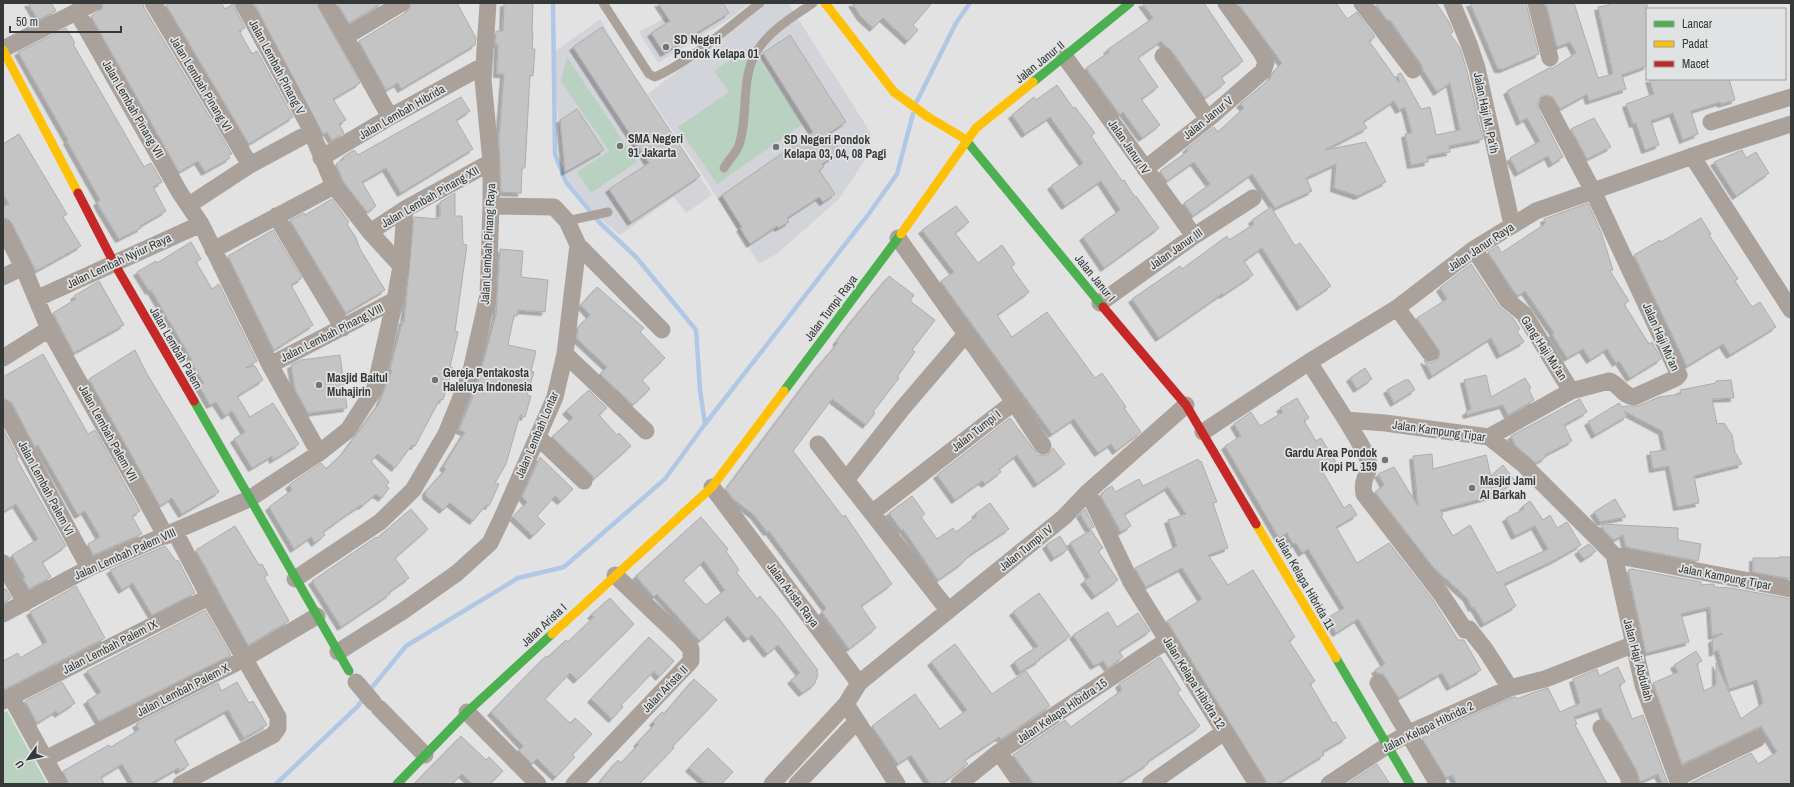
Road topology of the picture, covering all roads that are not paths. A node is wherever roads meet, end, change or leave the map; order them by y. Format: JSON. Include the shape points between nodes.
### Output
{"nodes":[{"id":1,"x":94,"y":3,"type":"edge"},
{"id":2,"x":152,"y":3,"type":"edge"},
{"id":3,"x":243,"y":3,"type":"edge"},
{"id":4,"x":326,"y":3,"type":"edge"},
{"id":5,"x":402,"y":3,"type":"edge"},
{"id":6,"x":488,"y":3,"type":"edge"},
{"id":7,"x":603,"y":3,"type":"edge"},
{"id":8,"x":760,"y":3,"type":"edge"},
{"id":9,"x":813,"y":3,"type":"edge"},
{"id":10,"x":825,"y":3,"type":"edge"},
{"id":11,"x":1130,"y":3,"type":"edge"},
{"id":12,"x":1226,"y":3,"type":"edge"},
{"id":13,"x":1362,"y":3,"type":"edge"},
{"id":14,"x":1452,"y":3,"type":"edge"},
{"id":15,"x":1536,"y":3,"type":"edge"},
{"id":16,"x":77,"y":12,"type":"junction"},
{"id":17,"x":345,"y":37,"type":"junction"},
{"id":18,"x":3,"y":49,"type":"edge"},
{"id":19,"x":1163,"y":56,"type":"dead end"},
{"id":20,"x":1065,"y":57,"type":"junction"},
{"id":21,"x":1550,"y":58,"type":"dead end"},
{"id":22,"x":483,"y":66,"type":"junction"},
{"id":23,"x":1413,"y":70,"type":"dead end"},
{"id":24,"x":1791,"y":97,"type":"edge"},
{"id":25,"x":1547,"y":105,"type":"dead end"},
{"id":26,"x":390,"y":117,"type":"junction"},
{"id":27,"x":1208,"y":119,"type":"junction"},
{"id":28,"x":1711,"y":122,"type":"dead end"},
{"id":29,"x":1791,"y":124,"type":"edge"},
{"id":30,"x":311,"y":132,"type":"junction"},
{"id":31,"x":967,"y":140,"type":"junction"},
{"id":32,"x":1692,"y":156,"type":"junction"},
{"id":33,"x":321,"y":158,"type":"junction"},
{"id":34,"x":491,"y":162,"type":"junction"},
{"id":35,"x":250,"y":165,"type":"junction"},
{"id":36,"x":724,"y":168,"type":"dead end"},
{"id":37,"x":1145,"y":169,"type":"junction"},
{"id":38,"x":334,"y":186,"type":"junction"},
{"id":39,"x":1593,"y":191,"type":"junction"},
{"id":40,"x":1253,"y":198,"type":"dead end"},
{"id":41,"x":190,"y":205,"type":"junction"},
{"id":42,"x":491,"y":206,"type":"junction"},
{"id":43,"x":405,"y":209,"type":"junction"},
{"id":44,"x":608,"y":212,"type":"dead end"},
{"id":45,"x":276,"y":216,"type":"junction"},
{"id":46,"x":575,"y":219,"type":"junction"},
{"id":47,"x":201,"y":224,"type":"junction"},
{"id":48,"x":1512,"y":226,"type":"junction"},
{"id":49,"x":3,"y":228,"type":"edge"},
{"id":50,"x":370,"y":232,"type":"junction"},
{"id":51,"x":1194,"y":236,"type":"junction"},
{"id":52,"x":898,"y":238,"type":"junction"},
{"id":53,"x":578,"y":244,"type":"junction"},
{"id":54,"x":1474,"y":249,"type":"junction"},
{"id":55,"x":213,"y":250,"type":"junction"},
{"id":56,"x":114,"y":263,"type":"junction"},
{"id":57,"x":401,"y":266,"type":"junction"},
{"id":58,"x":23,"y":267,"type":"junction"},
{"id":59,"x":3,"y":277,"type":"edge"},
{"id":60,"x":38,"y":298,"type":"junction"},
{"id":61,"x":395,"y":300,"type":"junction"},
{"id":62,"x":1100,"y":303,"type":"junction"},
{"id":63,"x":1397,"y":308,"type":"junction"},
{"id":64,"x":1791,"y":310,"type":"edge"},
{"id":65,"x":343,"y":328,"type":"junction"},
{"id":66,"x":50,"y":329,"type":"junction"},
{"id":67,"x":662,"y":330,"type":"dead end"},
{"id":68,"x":966,"y":334,"type":"junction"},
{"id":69,"x":1430,"y":352,"type":"dead end"},
{"id":70,"x":565,"y":354,"type":"junction"},
{"id":71,"x":3,"y":358,"type":"edge"},
{"id":72,"x":1309,"y":362,"type":"junction"},
{"id":73,"x":270,"y":365,"type":"junction"},
{"id":74,"x":1571,"y":391,"type":"junction"},
{"id":75,"x":1014,"y":402,"type":"junction"},
{"id":76,"x":1186,"y":406,"type":"junction"},
{"id":77,"x":3,"y":408,"type":"edge"},
{"id":78,"x":1346,"y":420,"type":"junction"},
{"id":79,"x":646,"y":431,"type":"dead end"},
{"id":80,"x":1203,"y":432,"type":"junction"},
{"id":81,"x":538,"y":437,"type":"junction"},
{"id":82,"x":1489,"y":437,"type":"junction"},
{"id":83,"x":818,"y":444,"type":"dead end"},
{"id":84,"x":1043,"y":446,"type":"dead end"},
{"id":85,"x":319,"y":453,"type":"junction"},
{"id":86,"x":846,"y":480,"type":"junction"},
{"id":87,"x":584,"y":481,"type":"dead end"},
{"id":88,"x":712,"y":487,"type":"junction"},
{"id":89,"x":1088,"y":492,"type":"junction"},
{"id":90,"x":249,"y":499,"type":"junction"},
{"id":91,"x":873,"y":512,"type":"junction"},
{"id":92,"x":170,"y":534,"type":"junction"},
{"id":93,"x":1614,"y":555,"type":"junction"},
{"id":94,"x":3,"y":562,"type":"edge"},
{"id":95,"x":89,"y":568,"type":"junction"},
{"id":96,"x":615,"y":575,"type":"junction"},
{"id":97,"x":295,"y":579,"type":"junction"},
{"id":98,"x":1791,"y":589,"type":"edge"},
{"id":99,"x":208,"y":597,"type":"junction"},
{"id":100,"x":25,"y":603,"type":"junction"},
{"id":101,"x":948,"y":610,"type":"junction"},
{"id":102,"x":3,"y":614,"type":"edge"},
{"id":103,"x":317,"y":616,"type":"junction"},
{"id":104,"x":1166,"y":641,"type":"junction"},
{"id":105,"x":1632,"y":645,"type":"junction"},
{"id":106,"x":338,"y":652,"type":"junction"},
{"id":107,"x":244,"y":659,"type":"junction"},
{"id":108,"x":353,"y":676,"type":"joint"},
{"id":109,"x":859,"y":683,"type":"junction"},
{"id":110,"x":1378,"y":683,"type":"dead end"},
{"id":111,"x":1510,"y":688,"type":"junction"},
{"id":112,"x":7,"y":699,"type":"edge"},
{"id":113,"x":846,"y":704,"type":"junction"},
{"id":114,"x":467,"y":712,"type":"junction"},
{"id":115,"x":857,"y":721,"type":"junction"},
{"id":116,"x":1601,"y":728,"type":"dead end"},
{"id":117,"x":1224,"y":732,"type":"junction"},
{"id":118,"x":1409,"y":733,"type":"junction"},
{"id":119,"x":1757,"y":739,"type":"dead end"},
{"id":120,"x":1388,"y":745,"type":"junction"},
{"id":121,"x":999,"y":752,"type":"junction"},
{"id":122,"x":424,"y":755,"type":"junction"},
{"id":123,"x":45,"y":759,"type":"junction"},
{"id":124,"x":1678,"y":781,"type":"edge"},
{"id":125,"x":59,"y":784,"type":"edge"},
{"id":126,"x":181,"y":784,"type":"edge"},
{"id":127,"x":397,"y":784,"type":"edge"},
{"id":128,"x":538,"y":784,"type":"edge"},
{"id":129,"x":574,"y":784,"type":"edge"},
{"id":130,"x":772,"y":784,"type":"edge"},
{"id":131,"x":797,"y":784,"type":"edge"},
{"id":132,"x":897,"y":784,"type":"edge"},
{"id":133,"x":959,"y":784,"type":"edge"},
{"id":134,"x":1021,"y":784,"type":"edge"},
{"id":135,"x":1150,"y":784,"type":"edge"},
{"id":136,"x":1257,"y":784,"type":"edge"},
{"id":137,"x":1329,"y":784,"type":"edge"},
{"id":138,"x":1410,"y":784,"type":"edge"},
{"id":139,"x":1438,"y":784,"type":"edge"},
{"id":140,"x":1630,"y":784,"type":"edge"}],
"edges":[{"from":1,"to":16,"type":"street"},
{"from":2,"to":35,"type":"street","name":"Jalan Lembah Pinang VI"},
{"from":3,"to":30,"type":"street","name":"Jalan Lembah Pinang V"},
{"from":4,"to":17,"type":"street"},
{"from":5,"to":17,"type":"street"},
{"from":6,"to":22,"type":"street","name":"Jalan Lembah Pinang Raya"},
{"from":7,"to":8,"type":"lane","via":[[649,74],[655,77],[687,58]]},
{"from":9,"to":36,"type":"lane","via":[[770,34],[756,52],[749,68],[742,135],[738,147]]},
{"from":10,"to":31,"type":"street","via":[[894,92],[928,117]]},
{"from":11,"to":20,"type":"street","name":"Jalan Janur II"},
{"from":12,"to":27,"type":"street","name":"Jalan Janur V","via":[[1266,62],[1260,76]]},
{"from":13,"to":23,"type":"street"},
{"from":14,"to":48,"type":"street","name":"Jalan Haji M. Pa'ih","via":[[1477,68]]},
{"from":15,"to":21,"type":"street"},
{"from":16,"to":18,"type":"street"},
{"from":16,"to":41,"type":"street","name":"Jalan Lembah Pinang VII","via":[[180,193]]},
{"from":17,"to":26,"type":"street"},
{"from":18,"to":56,"type":"street","name":"Jalan Lembah Palem"},
{"from":19,"to":27,"type":"street"},
{"from":20,"to":31,"type":"street","name":"Jalan Janur II","via":[[976,128]]},
{"from":20,"to":37,"type":"street","name":"Jalan Janur IV"},
{"from":22,"to":26,"type":"street","name":"Jalan Lembah Hibrida"},
{"from":22,"to":34,"type":"street","name":"Jalan Lembah Pinang Raya","via":[[482,80]]},
{"from":24,"to":28,"type":"street"},
{"from":25,"to":39,"type":"street"},
{"from":26,"to":33,"type":"street","name":"Jalan Lembah Hibrida"},
{"from":27,"to":37,"type":"street","name":"Jalan Janur V"},
{"from":29,"to":32,"type":"street","name":"Jalan Janur Raya"},
{"from":30,"to":33,"type":"street","name":"Jalan Lembah Pinang V"},
{"from":30,"to":35,"type":"street"},
{"from":31,"to":52,"type":"street","name":"Jalan Tumpi Raya"},
{"from":31,"to":62,"type":"street","name":"Jalan Janur I"},
{"from":32,"to":39,"type":"street","name":"Jalan Janur Raya"},
{"from":32,"to":64,"type":"street"},
{"from":33,"to":38,"type":"street","name":"Jalan Lembah Pinang V"},
{"from":34,"to":42,"type":"street","name":"Jalan Lembah Pinang Raya"},
{"from":34,"to":43,"type":"street","name":"Jalan Lembah Pinang XII"},
{"from":35,"to":41,"type":"street"},
{"from":37,"to":51,"type":"street","name":"Jalan Janur IV"},
{"from":38,"to":45,"type":"street"},
{"from":38,"to":50,"type":"street","name":"Jalan Lembah Pinang V"},
{"from":39,"to":48,"type":"street","name":"Jalan Janur Raya","via":[[1536,211]]},
{"from":39,"to":74,"type":"street","name":"Jalan Haji Mu'an","via":[[1679,375],[1634,397],[1627,395],[1609,381]]},
{"from":40,"to":51,"type":"street","name":"Jalan Janur III"},
{"from":41,"to":47,"type":"street","name":"Jalan Lembah Pinang VII"},
{"from":42,"to":46,"type":"street","via":[[554,207]]},
{"from":42,"to":97,"type":"street","name":"Jalan Lembah Pinang Raya","via":[[488,295],[470,375],[446,434],[413,490],[380,522]]},
{"from":43,"to":50,"type":"street","name":"Jalan Lembah Pinang XII"},
{"from":43,"to":57,"type":"street","name":"Jalan Lembah Palem VIII"},
{"from":44,"to":46,"type":"lane"},
{"from":45,"to":55,"type":"street"},
{"from":45,"to":65,"type":"street"},
{"from":46,"to":53,"type":"street"},
{"from":47,"to":55,"type":"street","name":"Jalan Lembah Pinang VIII"},
{"from":47,"to":56,"type":"street","name":"Jalan Lembah Nyiur Raya"},
{"from":48,"to":54,"type":"street","name":"Jalan Janur Raya"},
{"from":49,"to":58,"type":"street","name":"Jalan Lembah Palem VII"},
{"from":50,"to":57,"type":"street","name":"Jalan Lembah Pinang V"},
{"from":51,"to":62,"type":"street","name":"Jalan Janur III"},
{"from":52,"to":68,"type":"street"},
{"from":52,"to":88,"type":"street","name":"Jalan Tumpi Raya"},
{"from":53,"to":67,"type":"street"},
{"from":53,"to":70,"type":"street","name":"Jalan Lembah Lontar"},
{"from":54,"to":63,"type":"street","name":"Jalan Janur Raya"},
{"from":54,"to":74,"type":"street","name":"Gang Haji Mu'an","via":[[1507,300],[1524,314]]},
{"from":55,"to":73,"type":"street","name":"Jalan Lembah Pinang VIII"},
{"from":56,"to":60,"type":"street","name":"Jalan Lembah Nyiur Raya"},
{"from":56,"to":90,"type":"street","name":"Jalan Lembah Palem"},
{"from":57,"to":61,"type":"street","name":"Jalan Lembah Palem VIII"},
{"from":58,"to":59,"type":"street"},
{"from":58,"to":60,"type":"street","name":"Jalan Lembah Palem VII"},
{"from":60,"to":66,"type":"street","name":"Jalan Lembah Palem VII"},
{"from":61,"to":65,"type":"street","name":"Jalan Lembah Pinang VIII"},
{"from":61,"to":85,"type":"street","name":"Jalan Lembah Palem VIII","via":[[375,388],[348,430]]},
{"from":62,"to":76,"type":"street","name":"Jalan Janur I"},
{"from":63,"to":69,"type":"street"},
{"from":63,"to":72,"type":"street","name":"Jalan Janur Raya"},
{"from":65,"to":73,"type":"street","name":"Jalan Lembah Pinang VIII"},
{"from":66,"to":71,"type":"street"},
{"from":66,"to":92,"type":"street","name":"Jalan Lembah Palem VII"},
{"from":68,"to":75,"type":"street"},
{"from":68,"to":86,"type":"street"},
{"from":70,"to":79,"type":"street"},
{"from":70,"to":81,"type":"street","name":"Jalan Lembah Lontar","via":[[555,397]]},
{"from":72,"to":78,"type":"street"},
{"from":72,"to":80,"type":"street","name":"Jalan Janur Raya"},
{"from":73,"to":85,"type":"street","name":"Jalan Lembah Pinang VIII"},
{"from":74,"to":82,"type":"street"},
{"from":75,"to":84,"type":"street"},
{"from":75,"to":91,"type":"street","name":"Jalan Tumpi I"},
{"from":76,"to":80,"type":"street","name":"Jalan Janur I"},
{"from":76,"to":89,"type":"street","name":"Jalan Tumpi IV"},
{"from":77,"to":95,"type":"street","name":"Jalan Lembah Palem VI"},
{"from":78,"to":82,"type":"street","name":"Jalan Kampung Tipar"},
{"from":78,"to":111,"type":"street","via":[[1369,465],[1362,484],[1364,494],[1441,594],[1465,630],[1469,629],[1485,649]]},
{"from":80,"to":120,"type":"street","name":"Jalan Kelapa Hibrida 11"},
{"from":81,"to":87,"type":"street"},
{"from":81,"to":106,"type":"street","name":"Jalan Lembah Lontar","via":[[490,543],[457,573]]},
{"from":82,"to":93,"type":"street","name":"Jalan Kampung Tipar","via":[[1523,464]]},
{"from":83,"to":86,"type":"street"},
{"from":85,"to":90,"type":"street","name":"Jalan Lembah Palem VIII"},
{"from":86,"to":91,"type":"street"},
{"from":88,"to":96,"type":"street","name":"Jalan Arista I"},
{"from":88,"to":109,"type":"street","name":"Jalan Arista Raya"},
{"from":89,"to":101,"type":"street","name":"Jalan Tumpi IV","via":[[1064,517]]},
{"from":89,"to":104,"type":"street","name":"Jalan Kelapa Hibidra 12","via":[[1131,582]]},
{"from":90,"to":92,"type":"street","name":"Jalan Lembah Palem VIII"},
{"from":90,"to":97,"type":"street","name":"Jalan Lembah Palem"},
{"from":91,"to":101,"type":"street"},
{"from":92,"to":95,"type":"street","name":"Jalan Lembah Palem VIII"},
{"from":92,"to":99,"type":"street","name":"Jalan Lembah Palem VII"},
{"from":93,"to":98,"type":"street","name":"Jalan Kampung Tipar"},
{"from":93,"to":105,"type":"street","name":"Jalan Haji Abdullah"},
{"from":94,"to":100,"type":"street"},
{"from":95,"to":100,"type":"street","name":"Jalan Lembah Palem VIII"},
{"from":96,"to":114,"type":"street","name":"Jalan Arista I"},
{"from":96,"to":129,"type":"street","name":"Jalan Arista II","via":[[691,649],[691,661]]},
{"from":97,"to":103,"type":"street","name":"Jalan Lembah Palem"},
{"from":99,"to":107,"type":"street","name":"Jalan Lembah Palem VII"},
{"from":99,"to":112,"type":"street","name":"Jalan Lembah Palem IX"},
{"from":100,"to":102,"type":"street","name":"Jalan Lembah Palem VIII"},
{"from":101,"to":109,"type":"street","name":"Jalan Tumpi IV"},
{"from":103,"to":106,"type":"street","name":"Jalan Lembah Palem"},
{"from":103,"to":107,"type":"street","name":"Jalan Lembah Palem X"},
{"from":104,"to":117,"type":"street","name":"Jalan Kelapa Hibidra 12"},
{"from":104,"to":121,"type":"street","name":"Jalan Kelapa Hibidra 15"},
{"from":105,"to":111,"type":"street","name":"Jalan Kelapa Hibrida 2","via":[[1545,679]]},
{"from":105,"to":124,"type":"street","name":"Jalan Haji Abdullah","via":[[1643,685]]},
{"from":106,"to":108,"type":"street","name":"Jalan Lembah Palem"},
{"from":107,"to":123,"type":"street","name":"Jalan Lembah Palem X"},
{"from":107,"to":126,"type":"street","name":"Jalan Lembah Palem VII","via":[[278,717],[278,728],[273,735]]},
{"from":108,"to":122,"type":"street","via":[[376,705]]},
{"from":109,"to":113,"type":"street"},
{"from":110,"to":118,"type":"street"},
{"from":111,"to":118,"type":"street","name":"Jalan Kelapa Hibrida 2"},
{"from":112,"to":123,"type":"street"},
{"from":113,"to":115,"type":"street"},
{"from":113,"to":130,"type":"street"},
{"from":114,"to":122,"type":"street","name":"Jalan Arista I"},
{"from":114,"to":128,"type":"street"},
{"from":115,"to":131,"type":"street"},
{"from":115,"to":132,"type":"street"},
{"from":116,"to":140,"type":"street"},
{"from":117,"to":135,"type":"street"},
{"from":117,"to":136,"type":"street","name":"Jalan Kelapa Hibidra 12"},
{"from":118,"to":120,"type":"street","name":"Jalan Kelapa Hibrida 2"},
{"from":118,"to":139,"type":"street"},
{"from":119,"to":124,"type":"street"},
{"from":120,"to":137,"type":"street","name":"Jalan Kelapa Hibrida 2"},
{"from":120,"to":138,"type":"street","name":"Jalan Kelapa Hibrida 11"},
{"from":121,"to":133,"type":"street","name":"Jalan Kelapa Hibidra 15"},
{"from":121,"to":134,"type":"street"},
{"from":122,"to":127,"type":"street","name":"Jalan Arista I"},
{"from":123,"to":125,"type":"street"}]}
